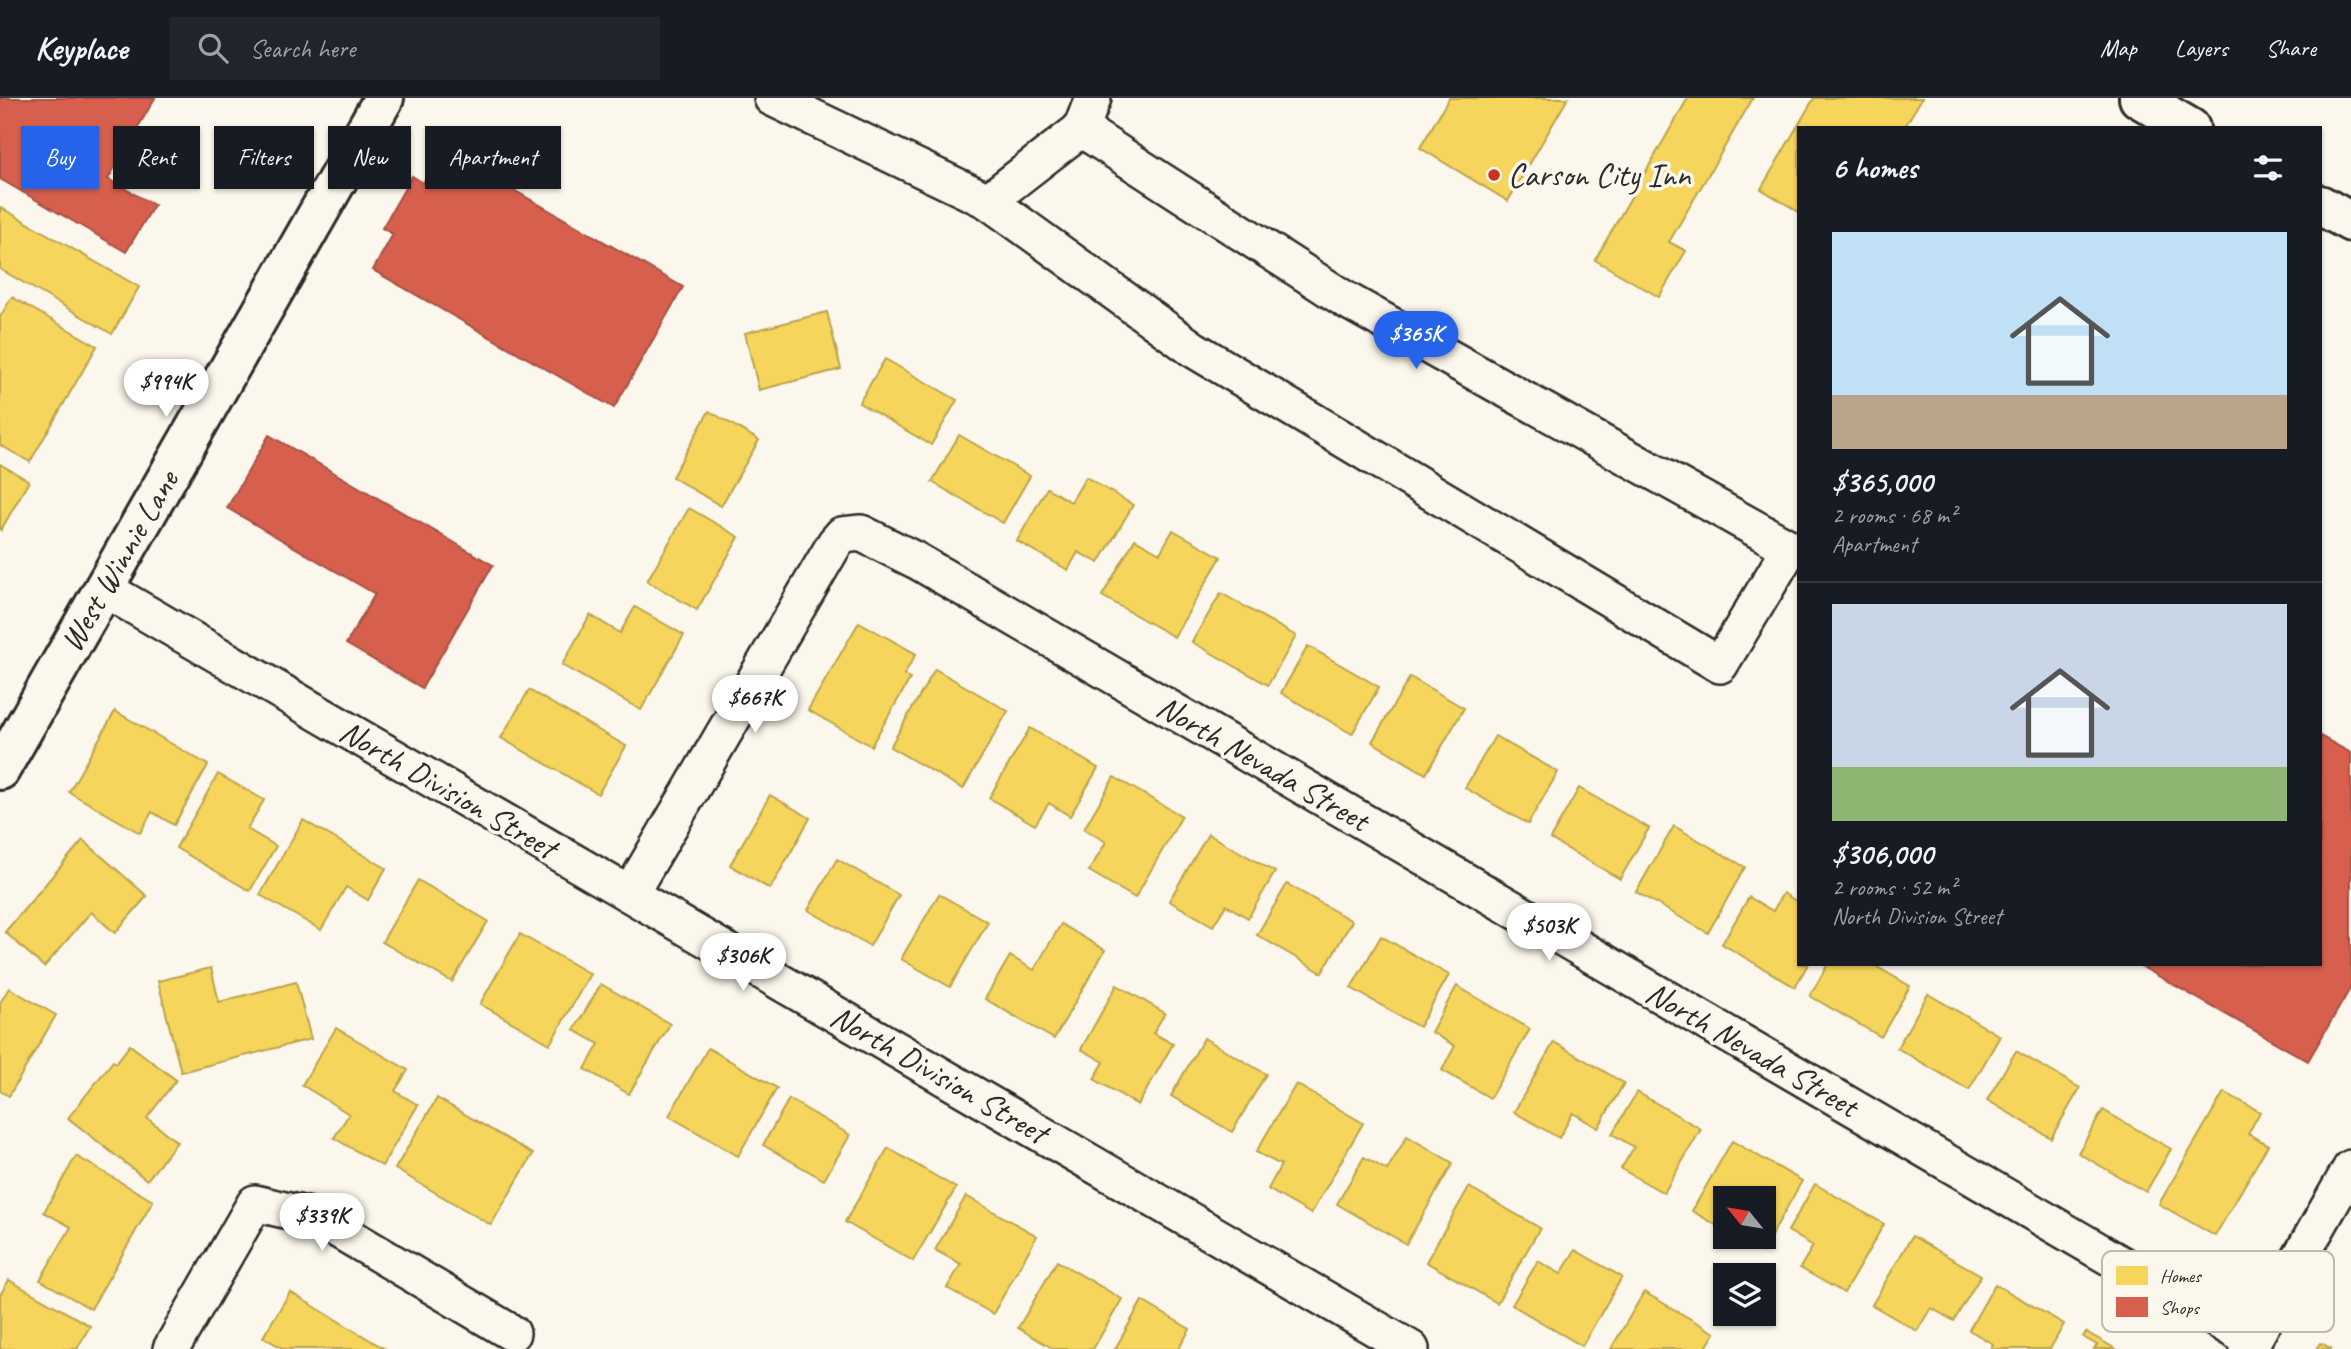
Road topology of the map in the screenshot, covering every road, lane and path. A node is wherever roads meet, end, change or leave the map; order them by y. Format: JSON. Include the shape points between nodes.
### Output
{"nodes":[{"id":1,"x":384,"y":98,"type":"edge"},
{"id":2,"x":772,"y":98,"type":"edge"},
{"id":3,"x":2139,"y":98,"type":"edge"},
{"id":4,"x":1087,"y":114,"type":"edge"},
{"id":5,"x":2187,"y":126,"type":"edge"},
{"id":6,"x":988,"y":201,"type":"junction"},
{"id":7,"x":2322,"y":206,"type":"edge"},
{"id":8,"x":2351,"y":222,"type":"edge"},
{"id":9,"x":103,"y":588,"type":"junction"},
{"id":10,"x":0,"y":770,"type":"edge"},
{"id":11,"x":630,"y":894,"type":"junction"},
{"id":12,"x":2351,"y":1168,"type":"edge"},
{"id":13,"x":2304,"y":1251,"type":"edge"},
{"id":14,"x":2102,"y":1258,"type":"edge"},
{"id":15,"x":2228,"y":1332,"type":"edge"},
{"id":16,"x":512,"y":1333,"type":"dead end"},
{"id":17,"x":2250,"y":1345,"type":"edge"},
{"id":18,"x":171,"y":1349,"type":"edge"},
{"id":19,"x":1411,"y":1349,"type":"edge"}],
"edges":[{"from":1,"to":9,"type":"street","name":"West Winnie Lane"},
{"from":2,"to":6,"type":"street"},
{"from":3,"to":5,"type":"street"},
{"from":4,"to":6,"type":"street"},
{"from":4,"to":6,"type":"street","via":[[1346,300],[1790,548],[1720,665],[1193,349]]},
{"from":7,"to":8,"type":"street"},
{"from":9,"to":10,"type":"street","name":"West Winnie Lane"},
{"from":9,"to":11,"type":"street","name":"North Division Street"},
{"from":11,"to":14,"type":"street","name":"North Nevada Street","via":[[835,543],[842,534],[861,533],[917,561]]},
{"from":11,"to":19,"type":"street","name":"North Division Street"},
{"from":12,"to":13,"type":"street"},
{"from":15,"to":17,"type":"street","name":"North Nevada Street"},
{"from":16,"to":18,"type":"street","via":[[318,1218],[255,1203]]}]}
